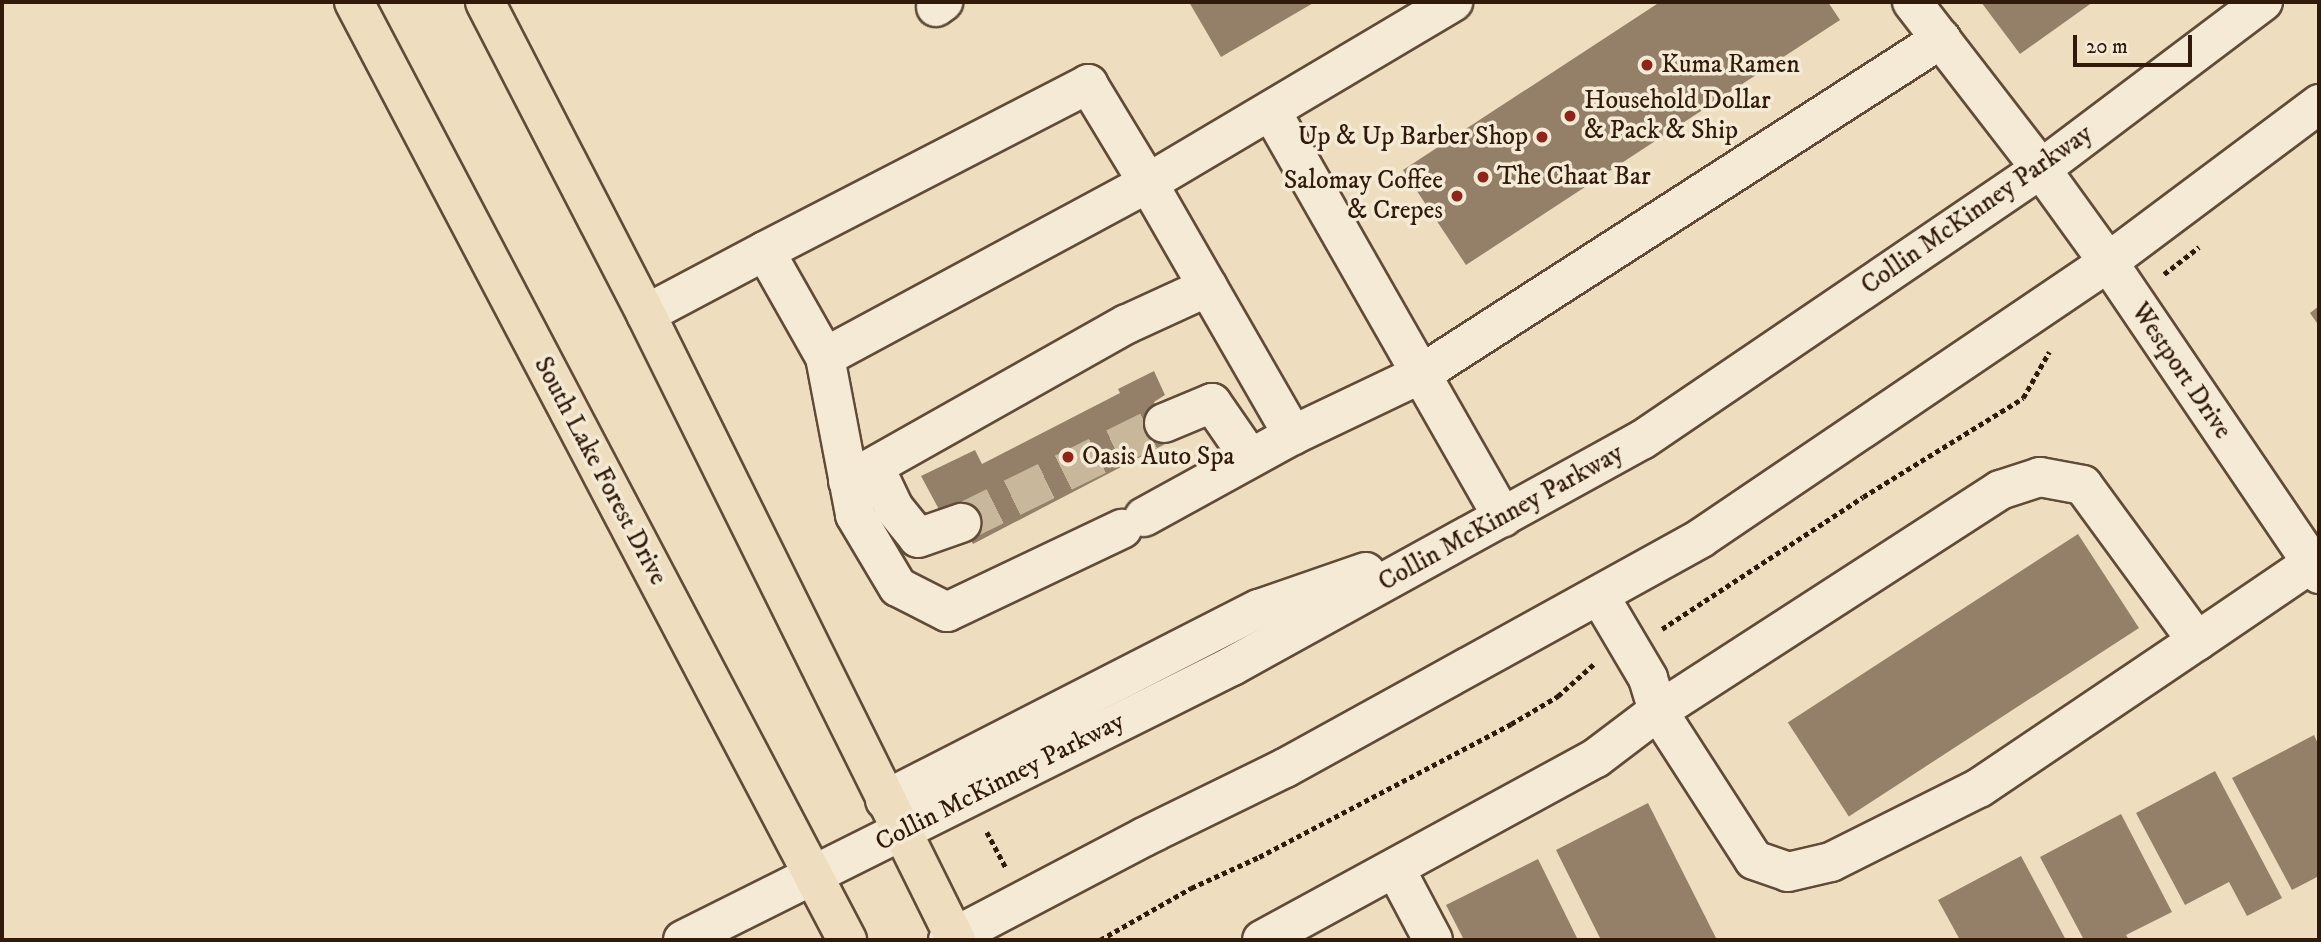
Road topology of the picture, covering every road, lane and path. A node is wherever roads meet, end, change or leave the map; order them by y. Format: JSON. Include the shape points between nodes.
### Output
{"nodes":[{"id":1,"x":354,"y":2,"type":"edge"},
{"id":2,"x":485,"y":2,"type":"edge"},
{"id":3,"x":1453,"y":2,"type":"edge"},
{"id":4,"x":1912,"y":2,"type":"edge"},
{"id":5,"x":2263,"y":2,"type":"edge"},
{"id":6,"x":1941,"y":39,"type":"junction"},
{"id":7,"x":2319,"y":104,"type":"edge"},
{"id":8,"x":1271,"y":111,"type":"junction"},
{"id":9,"x":2041,"y":169,"type":"junction"},
{"id":10,"x":1149,"y":183,"type":"junction"},
{"id":11,"x":765,"y":251,"type":"junction"},
{"id":12,"x":2108,"y":261,"type":"junction"},
{"id":13,"x":1208,"y":286,"type":"junction"},
{"id":14,"x":646,"y":314,"type":"junction"},
{"id":15,"x":825,"y":358,"type":"junction"},
{"id":16,"x":1421,"y":374,"type":"junction"},
{"id":17,"x":1164,"y":423,"type":"tunnel mouth"},
{"id":18,"x":1293,"y":435,"type":"junction"},
{"id":19,"x":1250,"y":458,"type":"junction"},
{"id":20,"x":862,"y":475,"type":"junction"},
{"id":21,"x":1503,"y":517,"type":"junction"},
{"id":22,"x":961,"y":523,"type":"tunnel mouth"},
{"id":23,"x":1467,"y":537,"type":"junction"},
{"id":24,"x":2317,"y":566,"type":"edge"},
{"id":25,"x":1600,"y":595,"type":"junction"},
{"id":26,"x":2197,"y":641,"type":"junction"},
{"id":27,"x":1658,"y":711,"type":"junction"},
{"id":28,"x":970,"y":797,"type":"junction"},
{"id":29,"x":893,"y":816,"type":"junction"},
{"id":30,"x":1396,"y":870,"type":"junction"},
{"id":31,"x":813,"y":874,"type":"junction"},
{"id":32,"x":1024,"y":902,"type":"junction"},
{"id":33,"x":953,"y":939,"type":"edge"},
{"id":34,"x":683,"y":940,"type":"edge"},
{"id":35,"x":847,"y":940,"type":"edge"},
{"id":36,"x":1262,"y":940,"type":"edge"},
{"id":37,"x":1433,"y":940,"type":"edge"}],
"edges":[{"from":1,"to":31,"type":"main road","name":"South Lake Forest Drive"},
{"from":2,"to":14,"type":"main road"},
{"from":3,"to":8,"type":"street"},
{"from":4,"to":6,"type":"street","name":"Westport Drive"},
{"from":5,"to":9,"type":"street","name":"Collin McKinney Parkway"},
{"from":6,"to":9,"type":"street","name":"Westport Drive"},
{"from":6,"to":16,"type":"street"},
{"from":7,"to":12,"type":"street"},
{"from":8,"to":10,"type":"street"},
{"from":8,"to":16,"type":"street"},
{"from":9,"to":12,"type":"street","name":"Westport Drive"},
{"from":9,"to":21,"type":"street","name":"Collin McKinney Parkway","via":[[1642,440]]},
{"from":10,"to":11,"type":"street","via":[[1088,84]]},
{"from":10,"to":13,"type":"street"},
{"from":10,"to":15,"type":"street"},
{"from":11,"to":14,"type":"street"},
{"from":11,"to":15,"type":"street"},
{"from":12,"to":24,"type":"street","name":"Westport Drive"},
{"from":12,"to":25,"type":"street","via":[[1701,538]]},
{"from":13,"to":18,"type":"street"},
{"from":13,"to":20,"type":"street","via":[[1127,324]]},
{"from":14,"to":29,"type":"main road"},
{"from":15,"to":20,"type":"street"},
{"from":16,"to":18,"type":"street"},
{"from":16,"to":21,"type":"street"},
{"from":17,"to":19,"type":"street","via":[[1212,402]]},
{"from":18,"to":19,"type":"street"},
{"from":19,"to":20,"type":"street","via":[[1133,523],[947,612],[898,587],[855,514]]},
{"from":20,"to":22,"type":"street","via":[[918,538]]},
{"from":21,"to":23,"type":"street","name":"Collin McKinney Parkway"},
{"from":23,"to":28,"type":"street","name":"Collin McKinney Parkway","via":[[1232,666]]},
{"from":23,"to":29,"type":"street","via":[[1259,609]]},
{"from":24,"to":26,"type":"street"},
{"from":25,"to":27,"type":"street","via":[[1648,678]]},
{"from":25,"to":32,"type":"street","via":[[1284,768]]},
{"from":26,"to":27,"type":"street","via":[[1979,788],[1831,862],[1788,872],[1754,860]]},
{"from":26,"to":27,"type":"street","via":[[2083,485],[2040,477],[2000,490]]},
{"from":27,"to":30,"type":"street","via":[[1596,758]]},
{"from":28,"to":29,"type":"street","name":"Collin McKinney Parkway"},
{"from":28,"to":32,"type":"path"},
{"from":29,"to":31,"type":"street","name":"Collin McKinney Parkway"},
{"from":29,"to":33,"type":"main road"},
{"from":30,"to":36,"type":"street"},
{"from":30,"to":37,"type":"street"},
{"from":31,"to":34,"type":"street","name":"Collin McKinney Parkway"},
{"from":31,"to":35,"type":"main road","name":"South Lake Forest Drive"},
{"from":32,"to":33,"type":"street"}]}
